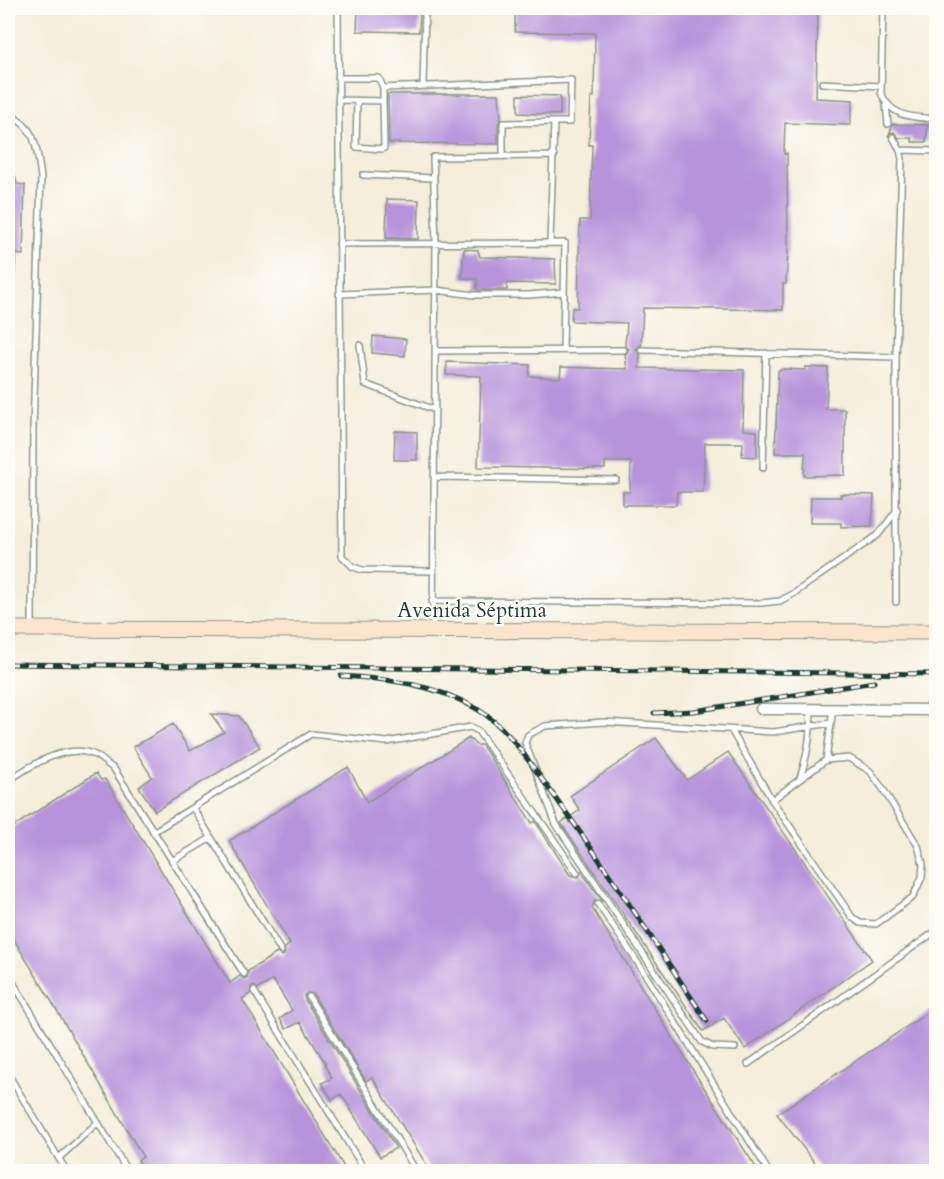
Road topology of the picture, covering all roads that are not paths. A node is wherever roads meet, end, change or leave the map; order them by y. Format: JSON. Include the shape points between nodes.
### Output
{"nodes":[{"id":1,"x":338,"y":8,"type":"edge"},
{"id":2,"x":424,"y":8,"type":"edge"},
{"id":3,"x":883,"y":8,"type":"edge"},
{"id":4,"x":338,"y":78,"type":"junction"},
{"id":5,"x":822,"y":83,"type":"dead end"},
{"id":6,"x":423,"y":86,"type":"junction"},
{"id":7,"x":881,"y":86,"type":"junction"},
{"id":8,"x":383,"y":88,"type":"junction"},
{"id":9,"x":338,"y":100,"type":"junction"},
{"id":10,"x":357,"y":100,"type":"junction"},
{"id":11,"x":383,"y":101,"type":"junction"},
{"id":12,"x":886,"y":104,"type":"junction"},
{"id":13,"x":8,"y":114,"type":"edge"},
{"id":14,"x":936,"y":120,"type":"edge"},
{"id":15,"x":554,"y":122,"type":"junction"},
{"id":16,"x":888,"y":124,"type":"dead end"},
{"id":17,"x":893,"y":137,"type":"dead end"},
{"id":18,"x":900,"y":150,"type":"junction"},
{"id":19,"x":936,"y":151,"type":"edge"},
{"id":20,"x":503,"y":156,"type":"junction"},
{"id":21,"x":554,"y":156,"type":"junction"},
{"id":22,"x":363,"y":175,"type":"dead end"},
{"id":23,"x":434,"y":178,"type":"junction"},
{"id":24,"x":436,"y":243,"type":"junction"},
{"id":25,"x":550,"y":243,"type":"junction"},
{"id":26,"x":339,"y":244,"type":"junction"},
{"id":27,"x":436,"y":290,"type":"junction"},
{"id":28,"x":564,"y":292,"type":"junction"},
{"id":29,"x":339,"y":294,"type":"junction"},
{"id":30,"x":360,"y":345,"type":"dead end"},
{"id":31,"x":563,"y":349,"type":"junction"},
{"id":32,"x":624,"y":350,"type":"dead end"},
{"id":33,"x":641,"y":350,"type":"dead end"},
{"id":34,"x":436,"y":351,"type":"junction"},
{"id":35,"x":766,"y":353,"type":"junction"},
{"id":36,"x":896,"y":357,"type":"junction"},
{"id":37,"x":435,"y":410,"type":"junction"},
{"id":38,"x":763,"y":468,"type":"dead end"},
{"id":39,"x":434,"y":477,"type":"junction"},
{"id":40,"x":616,"y":480,"type":"dead end"},
{"id":41,"x":897,"y":510,"type":"junction"},
{"id":42,"x":432,"y":571,"type":"junction"},
{"id":43,"x":432,"y":601,"type":"junction"},
{"id":44,"x":896,"y":602,"type":"dead end"},
{"id":45,"x":8,"y":629,"type":"edge"},
{"id":46,"x":32,"y":630,"type":"junction"},
{"id":47,"x":433,"y":631,"type":"junction"},
{"id":48,"x":936,"y":632,"type":"edge"},
{"id":49,"x":761,"y":708,"type":"dead end"},
{"id":50,"x":811,"y":709,"type":"junction"},
{"id":51,"x":833,"y":709,"type":"junction"},
{"id":52,"x":936,"y":710,"type":"edge"},
{"id":53,"x":831,"y":723,"type":"junction"},
{"id":54,"x":811,"y":725,"type":"junction"},
{"id":55,"x":731,"y":730,"type":"junction"},
{"id":56,"x":826,"y":760,"type":"junction"},
{"id":57,"x":800,"y":779,"type":"junction"},
{"id":58,"x":8,"y":781,"type":"edge"},
{"id":59,"x":772,"y":800,"type":"junction"},
{"id":60,"x":193,"y":808,"type":"junction"},
{"id":61,"x":153,"y":832,"type":"junction"},
{"id":62,"x":211,"y":838,"type":"junction"},
{"id":63,"x":172,"y":861,"type":"junction"},
{"id":64,"x":577,"y":873,"type":"dead end"},
{"id":65,"x":598,"y":904,"type":"dead end"},
{"id":66,"x":936,"y":931,"type":"edge"},
{"id":67,"x":280,"y":951,"type":"dead end"},
{"id":68,"x":8,"y":974,"type":"edge"},
{"id":69,"x":244,"y":974,"type":"dead end"},
{"id":70,"x":254,"y":991,"type":"dead end"},
{"id":71,"x":309,"y":997,"type":"dead end"},
{"id":72,"x":735,"y":1048,"type":"dead end"},
{"id":73,"x":748,"y":1064,"type":"dead end"},
{"id":74,"x":8,"y":1074,"type":"edge"},
{"id":75,"x":97,"y":1123,"type":"junction"},
{"id":76,"x":59,"y":1158,"type":"junction"},
{"id":77,"x":67,"y":1172,"type":"edge"},
{"id":78,"x":128,"y":1172,"type":"edge"},
{"id":79,"x":366,"y":1172,"type":"edge"},
{"id":80,"x":417,"y":1172,"type":"edge"},
{"id":81,"x":769,"y":1172,"type":"edge"}],
"edges":[{"from":1,"to":4,"type":"lane"},
{"from":2,"to":6,"type":"lane"},
{"from":3,"to":7,"type":"lane"},
{"from":4,"to":8,"type":"lane","via":[[380,78]]},
{"from":4,"to":9,"type":"lane"},
{"from":5,"to":7,"type":"lane"},
{"from":6,"to":8,"type":"lane"},
{"from":6,"to":15,"type":"lane","via":[[571,80],[570,122]]},
{"from":7,"to":12,"type":"lane"},
{"from":8,"to":11,"type":"lane"},
{"from":9,"to":10,"type":"lane"},
{"from":9,"to":26,"type":"lane"},
{"from":10,"to":11,"type":"lane"},
{"from":10,"to":11,"type":"lane","via":[[356,147],[366,148],[384,147]]},
{"from":12,"to":14,"type":"lane","via":[[898,113]]},
{"from":12,"to":16,"type":"lane"},
{"from":13,"to":46,"type":"lane","via":[[29,129],[37,145],[41,178],[33,429]]},
{"from":15,"to":20,"type":"lane","via":[[503,123]]},
{"from":15,"to":21,"type":"lane"},
{"from":17,"to":18,"type":"lane"},
{"from":18,"to":19,"type":"lane"},
{"from":18,"to":36,"type":"lane"},
{"from":20,"to":21,"type":"lane"},
{"from":20,"to":23,"type":"lane","via":[[433,157]]},
{"from":21,"to":25,"type":"lane"},
{"from":22,"to":23,"type":"lane"},
{"from":23,"to":24,"type":"lane"},
{"from":24,"to":25,"type":"lane"},
{"from":24,"to":26,"type":"lane"},
{"from":24,"to":27,"type":"lane"},
{"from":25,"to":28,"type":"lane","via":[[565,243]]},
{"from":26,"to":29,"type":"lane"},
{"from":27,"to":28,"type":"lane","via":[[475,295]]},
{"from":27,"to":29,"type":"lane"},
{"from":27,"to":34,"type":"lane"},
{"from":28,"to":31,"type":"lane"},
{"from":29,"to":42,"type":"lane","via":[[342,556],[353,567],[363,570]]},
{"from":30,"to":37,"type":"lane","via":[[365,384]]},
{"from":31,"to":32,"type":"lane"},
{"from":31,"to":34,"type":"lane"},
{"from":33,"to":35,"type":"lane"},
{"from":34,"to":37,"type":"lane"},
{"from":35,"to":36,"type":"lane"},
{"from":35,"to":38,"type":"lane"},
{"from":36,"to":41,"type":"lane"},
{"from":37,"to":39,"type":"lane"},
{"from":39,"to":40,"type":"lane"},
{"from":39,"to":42,"type":"lane"},
{"from":41,"to":43,"type":"lane","via":[[878,535],[780,601]]},
{"from":41,"to":44,"type":"lane"},
{"from":42,"to":43,"type":"lane"},
{"from":43,"to":47,"type":"lane"},
{"from":45,"to":46,"type":"street","name":"Avenida Séptima"},
{"from":46,"to":47,"type":"street","name":"Avenida Séptima"},
{"from":47,"to":48,"type":"street","name":"Avenida Séptima"},
{"from":49,"to":50,"type":"street"},
{"from":50,"to":51,"type":"street"},
{"from":50,"to":54,"type":"lane"},
{"from":51,"to":52,"type":"street"},
{"from":51,"to":53,"type":"lane"},
{"from":53,"to":54,"type":"lane"},
{"from":53,"to":56,"type":"lane"},
{"from":54,"to":55,"type":"lane","via":[[774,732]]},
{"from":54,"to":57,"type":"lane"},
{"from":55,"to":59,"type":"lane"},
{"from":55,"to":72,"type":"lane","via":[[592,722],[545,726],[528,735],[525,743],[556,824],[702,1042]]},
{"from":56,"to":57,"type":"lane"},
{"from":56,"to":59,"type":"lane","via":[[849,758],[870,771],[883,789],[918,846],[923,864],[913,897],[876,924],[860,923],[839,900]]},
{"from":57,"to":59,"type":"lane"},
{"from":58,"to":61,"type":"lane","via":[[48,757],[95,754],[114,769]]},
{"from":60,"to":61,"type":"lane"},
{"from":60,"to":62,"type":"lane"},
{"from":60,"to":64,"type":"lane","via":[[311,734],[387,742],[471,727],[478,731]]},
{"from":61,"to":63,"type":"lane"},
{"from":62,"to":63,"type":"lane"},
{"from":62,"to":67,"type":"lane"},
{"from":63,"to":69,"type":"lane"},
{"from":65,"to":81,"type":"lane"},
{"from":66,"to":73,"type":"lane"},
{"from":68,"to":75,"type":"lane"},
{"from":70,"to":79,"type":"lane"},
{"from":71,"to":80,"type":"lane"},
{"from":74,"to":76,"type":"lane"},
{"from":75,"to":76,"type":"lane"},
{"from":75,"to":78,"type":"lane"},
{"from":76,"to":77,"type":"lane"}]}
